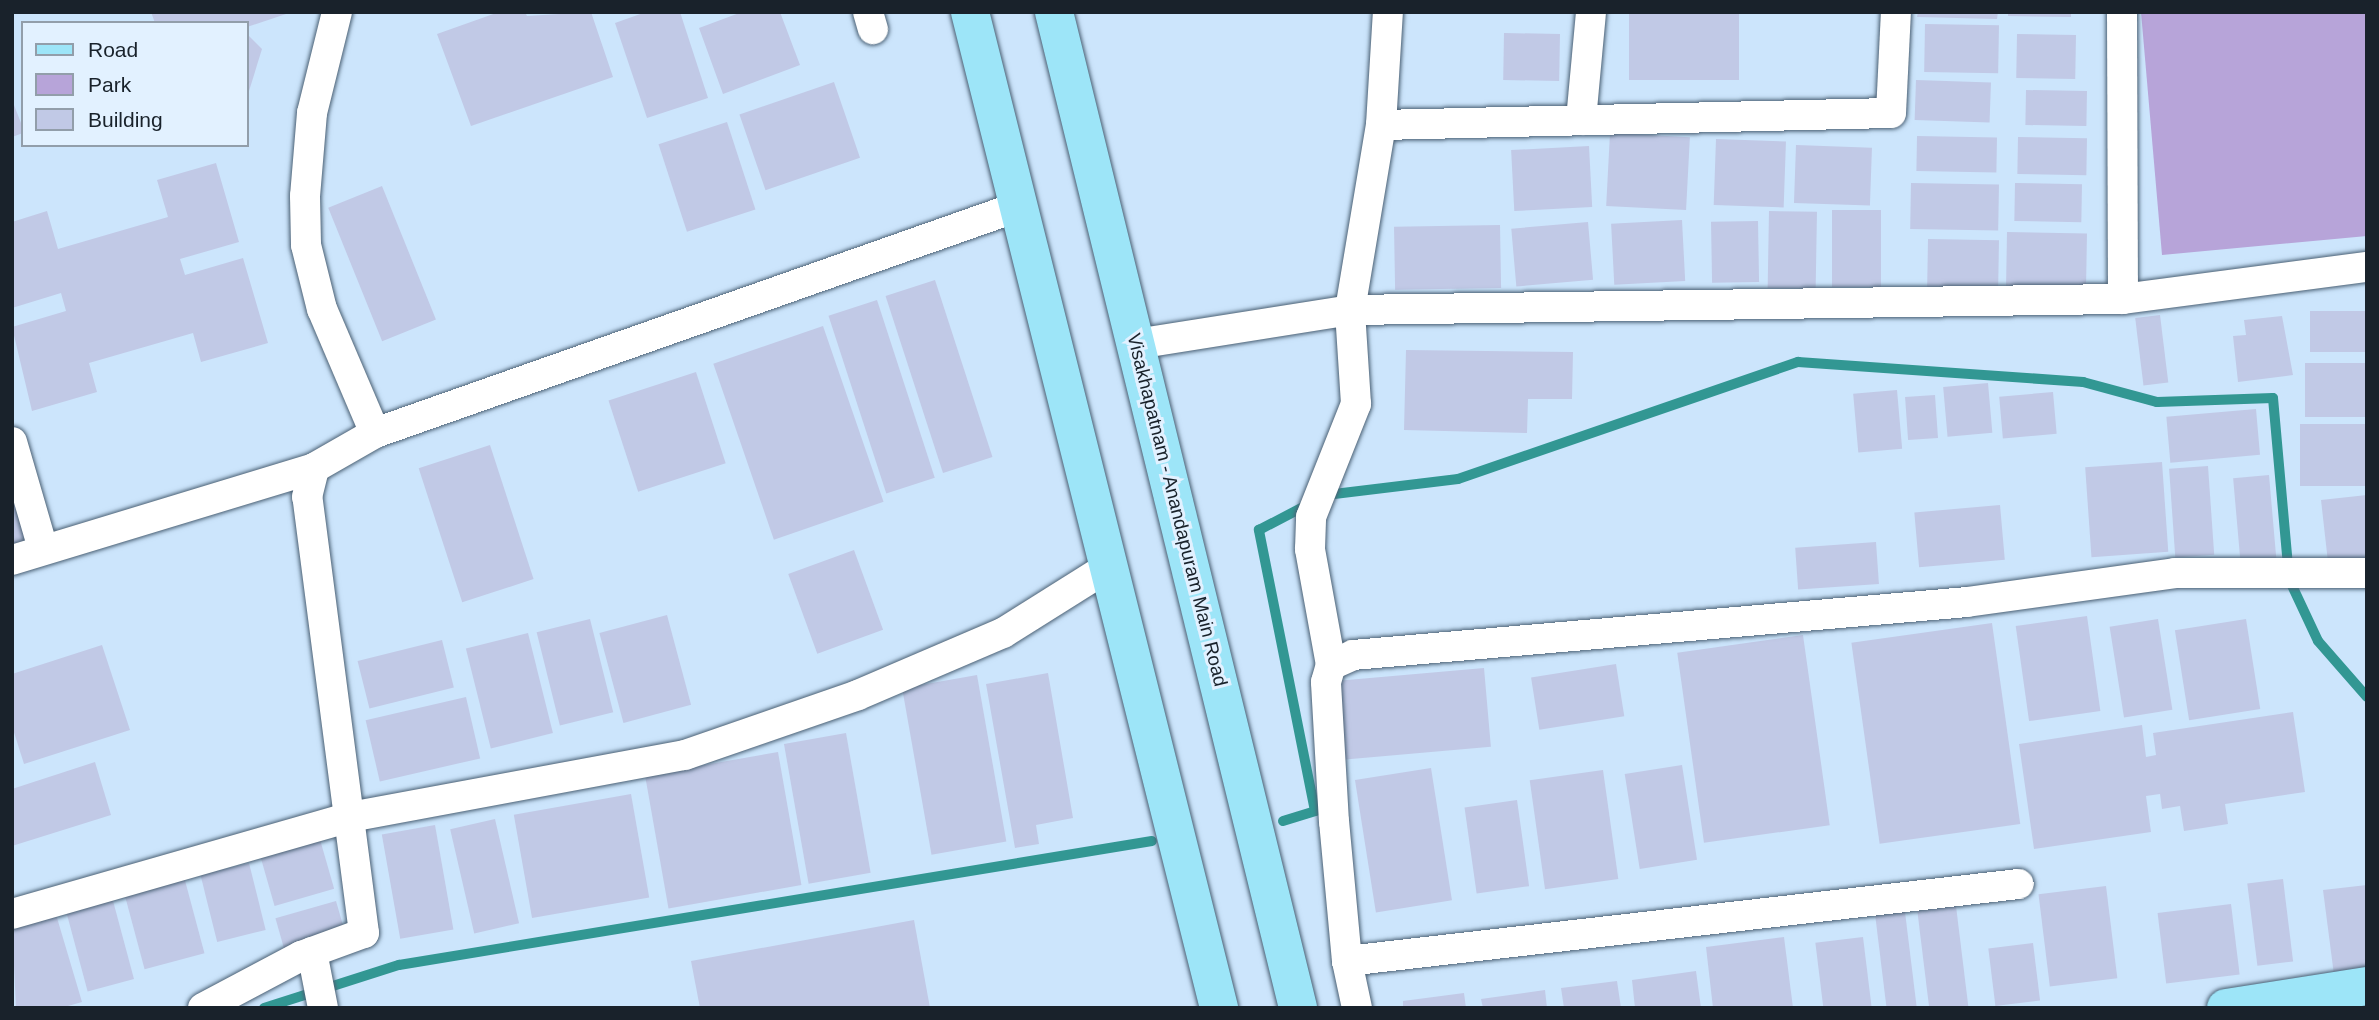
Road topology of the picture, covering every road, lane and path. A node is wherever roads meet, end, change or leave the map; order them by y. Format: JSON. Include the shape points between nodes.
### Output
{"nodes":[{"id":1,"x":337,"y":12,"type":"edge"},
{"id":2,"x":970,"y":12,"type":"edge"},
{"id":3,"x":1054,"y":12,"type":"edge"},
{"id":4,"x":1388,"y":12,"type":"edge"},
{"id":5,"x":1591,"y":12,"type":"edge"},
{"id":6,"x":1896,"y":12,"type":"edge"},
{"id":7,"x":2122,"y":12,"type":"edge"},
{"id":8,"x":1581,"y":120,"type":"junction"},
{"id":9,"x":1381,"y":125,"type":"junction"},
{"id":10,"x":1017,"y":206,"type":"junction"},
{"id":11,"x":2367,"y":267,"type":"edge"},
{"id":12,"x":2123,"y":299,"type":"junction"},
{"id":13,"x":1350,"y":310,"type":"junction"},
{"id":14,"x":1136,"y":344,"type":"junction"},
{"id":15,"x":375,"y":433,"type":"junction"},
{"id":16,"x":12,"y":442,"type":"edge"},
{"id":17,"x":314,"y":468,"type":"junction"},
{"id":18,"x":43,"y":549,"type":"junction"},
{"id":19,"x":12,"y":560,"type":"edge"},
{"id":20,"x":1110,"y":566,"type":"junction"},
{"id":21,"x":2367,"y":573,"type":"edge"},
{"id":22,"x":1331,"y":665,"type":"junction"},
{"id":23,"x":350,"y":817,"type":"junction"},
{"id":24,"x":1185,"y":867,"type":"junction"},
{"id":25,"x":2019,"y":884,"type":"dead end"},
{"id":26,"x":12,"y":914,"type":"edge"},
{"id":27,"x":1347,"y":961,"type":"junction"},
{"id":28,"x":314,"y":965,"type":"junction"},
{"id":29,"x":2367,"y":986,"type":"edge"},
{"id":30,"x":2273,"y":1004,"type":"edge"},
{"id":31,"x":203,"y":1008,"type":"edge"},
{"id":32,"x":323,"y":1008,"type":"edge"},
{"id":33,"x":1191,"y":1008,"type":"edge"},
{"id":34,"x":1219,"y":1008,"type":"edge"},
{"id":35,"x":1298,"y":1008,"type":"edge"},
{"id":36,"x":1357,"y":1008,"type":"edge"},
{"id":37,"x":2226,"y":1008,"type":"edge"}],
"edges":[{"from":1,"to":15,"type":"street","via":[[312,113],[306,245],[323,309]]},
{"from":2,"to":10,"type":"main road"},
{"from":3,"to":14,"type":"main road","name":"Visakhapatnam - Anandapuram Main Road"},
{"from":4,"to":9,"type":"street"},
{"from":5,"to":8,"type":"street"},
{"from":6,"to":8,"type":"street","via":[[1891,113]]},
{"from":7,"to":12,"type":"street"},
{"from":8,"to":9,"type":"street"},
{"from":9,"to":13,"type":"street"},
{"from":10,"to":15,"type":"street"},
{"from":10,"to":20,"type":"main road"},
{"from":11,"to":12,"type":"street"},
{"from":12,"to":13,"type":"street"},
{"from":13,"to":14,"type":"street"},
{"from":13,"to":22,"type":"street","via":[[1356,404],[1311,517],[1310,549]]},
{"from":14,"to":35,"type":"main road","name":"Visakhapatnam - Anandapuram Main Road"},
{"from":15,"to":17,"type":"street"},
{"from":16,"to":18,"type":"street"},
{"from":17,"to":18,"type":"street"},
{"from":17,"to":23,"type":"street","via":[[307,497]]},
{"from":18,"to":19,"type":"street"},
{"from":20,"to":23,"type":"street","via":[[1003,633],[858,695],[685,755]]},
{"from":20,"to":24,"type":"main road"},
{"from":21,"to":22,"type":"street","via":[[2175,573],[1967,602],[1353,655]]},
{"from":22,"to":27,"type":"street","via":[[1326,682]]},
{"from":23,"to":26,"type":"street"},
{"from":23,"to":28,"type":"street","via":[[364,933]]},
{"from":24,"to":33,"type":"main road"},
{"from":24,"to":34,"type":"main road"},
{"from":25,"to":27,"type":"street"},
{"from":27,"to":36,"type":"street"},
{"from":28,"to":31,"type":"street"},
{"from":28,"to":32,"type":"street"},
{"from":29,"to":30,"type":"main road"},
{"from":30,"to":37,"type":"main road"}]}
